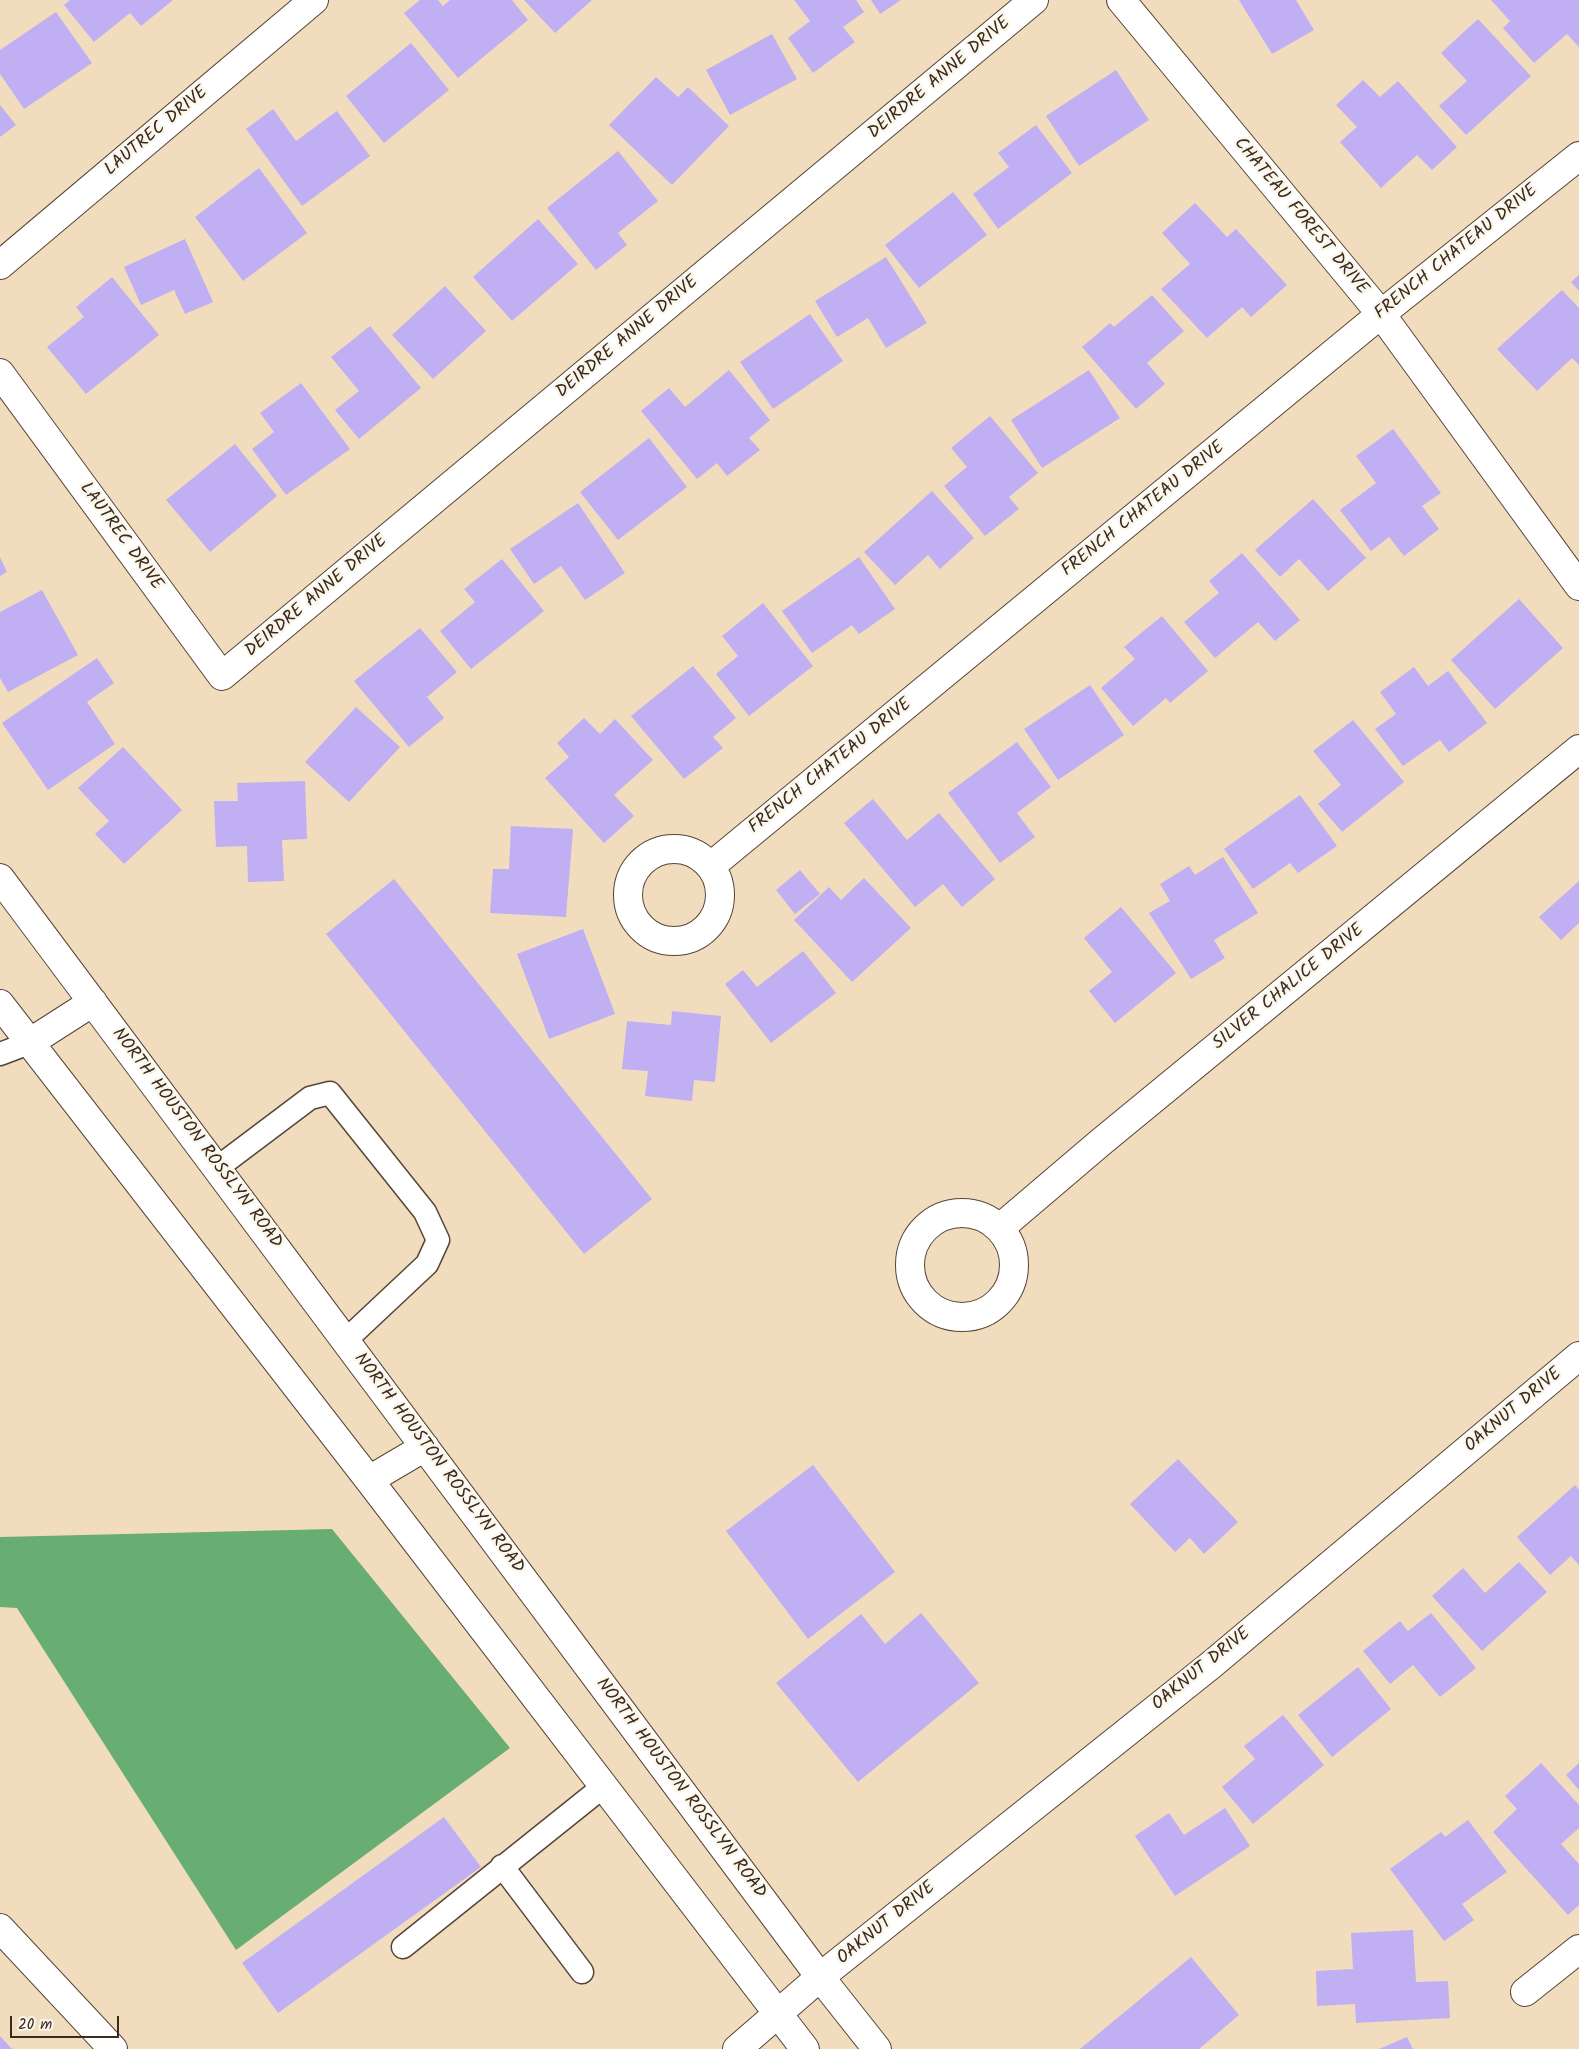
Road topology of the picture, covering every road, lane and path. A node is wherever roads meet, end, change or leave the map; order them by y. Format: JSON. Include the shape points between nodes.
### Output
{"nodes":[{"id":1,"x":314,"y":0,"type":"edge"},
{"id":2,"x":1034,"y":0,"type":"edge"},
{"id":3,"x":1121,"y":0,"type":"edge"},
{"id":4,"x":1579,"y":156,"type":"edge"},
{"id":5,"x":0,"y":265,"type":"edge"},
{"id":6,"x":1381,"y":314,"type":"junction"},
{"id":7,"x":0,"y":373,"type":"edge"},
{"id":8,"x":1579,"y":586,"type":"edge"},
{"id":9,"x":222,"y":676,"type":"joint"},
{"id":10,"x":1579,"y":749,"type":"edge"},
{"id":11,"x":710,"y":866,"type":"dead end"},
{"id":12,"x":0,"y":878,"type":"edge"},
{"id":13,"x":93,"y":1002,"type":"junction"},
{"id":14,"x":0,"y":1004,"type":"edge"},
{"id":15,"x":29,"y":1043,"type":"junction"},
{"id":16,"x":0,"y":1054,"type":"edge"},
{"id":17,"x":217,"y":1168,"type":"junction"},
{"id":18,"x":1000,"y":1228,"type":"dead end"},
{"id":19,"x":346,"y":1340,"type":"junction"},
{"id":20,"x":1579,"y":1356,"type":"edge"},
{"id":21,"x":425,"y":1447,"type":"junction"},
{"id":22,"x":369,"y":1480,"type":"junction"},
{"id":23,"x":604,"y":1786,"type":"junction"},
{"id":24,"x":502,"y":1866,"type":"junction"},
{"id":25,"x":0,"y":1928,"type":"edge"},
{"id":26,"x":403,"y":1947,"type":"dead end"},
{"id":27,"x":1579,"y":1949,"type":"edge"},
{"id":28,"x":582,"y":1972,"type":"dead end"},
{"id":29,"x":820,"y":1977,"type":"junction"},
{"id":30,"x":1525,"y":1992,"type":"dead end"},
{"id":31,"x":778,"y":2014,"type":"junction"},
{"id":32,"x":112,"y":2049,"type":"edge"},
{"id":33,"x":737,"y":2049,"type":"edge"},
{"id":34,"x":805,"y":2049,"type":"edge"},
{"id":35,"x":876,"y":2049,"type":"edge"}],
"edges":[{"from":1,"to":5,"type":"street","name":"LAUTREC DRIVE"},
{"from":2,"to":9,"type":"street","name":"DEIRDRE ANNE DRIVE"},
{"from":3,"to":6,"type":"street","name":"CHATEAU FOREST DRIVE"},
{"from":4,"to":6,"type":"street","name":"FRENCH CHATEAU DRIVE"},
{"from":6,"to":8,"type":"street","name":"CHATEAU FOREST DRIVE"},
{"from":6,"to":11,"type":"street","name":"FRENCH CHATEAU DRIVE"},
{"from":7,"to":9,"type":"street","name":"LAUTREC DRIVE"},
{"from":10,"to":18,"type":"street","name":"SILVER CHALICE DRIVE"},
{"from":12,"to":13,"type":"street","name":"NORTH HOUSTON ROSSLYN ROAD"},
{"from":13,"to":15,"type":"street"},
{"from":13,"to":17,"type":"street","name":"NORTH HOUSTON ROSSLYN ROAD"},
{"from":14,"to":15,"type":"street"},
{"from":15,"to":16,"type":"lane"},
{"from":15,"to":22,"type":"street"},
{"from":17,"to":19,"type":"street","name":"NORTH HOUSTON ROSSLYN ROAD"},
{"from":17,"to":19,"type":"lane","via":[[310,1098],[330,1093],[425,1212],[438,1240],[427,1264]]},
{"from":19,"to":21,"type":"street","name":"NORTH HOUSTON ROSSLYN ROAD"},
{"from":20,"to":29,"type":"street","name":"OAKNUT DRIVE","via":[[1210,1665]]},
{"from":21,"to":22,"type":"street"},
{"from":21,"to":29,"type":"street","name":"NORTH HOUSTON ROSSLYN ROAD"},
{"from":22,"to":23,"type":"street"},
{"from":23,"to":24,"type":"lane"},
{"from":23,"to":31,"type":"street"},
{"from":24,"to":26,"type":"lane"},
{"from":24,"to":28,"type":"lane"},
{"from":25,"to":32,"type":"street"},
{"from":27,"to":30,"type":"street"},
{"from":29,"to":31,"type":"street","name":"OAKNUT DRIVE"},
{"from":29,"to":35,"type":"street","name":"NORTH HOUSTON ROSSLYN ROAD"},
{"from":31,"to":33,"type":"street","name":"OAKNUT DRIVE"},
{"from":31,"to":34,"type":"street"}]}
